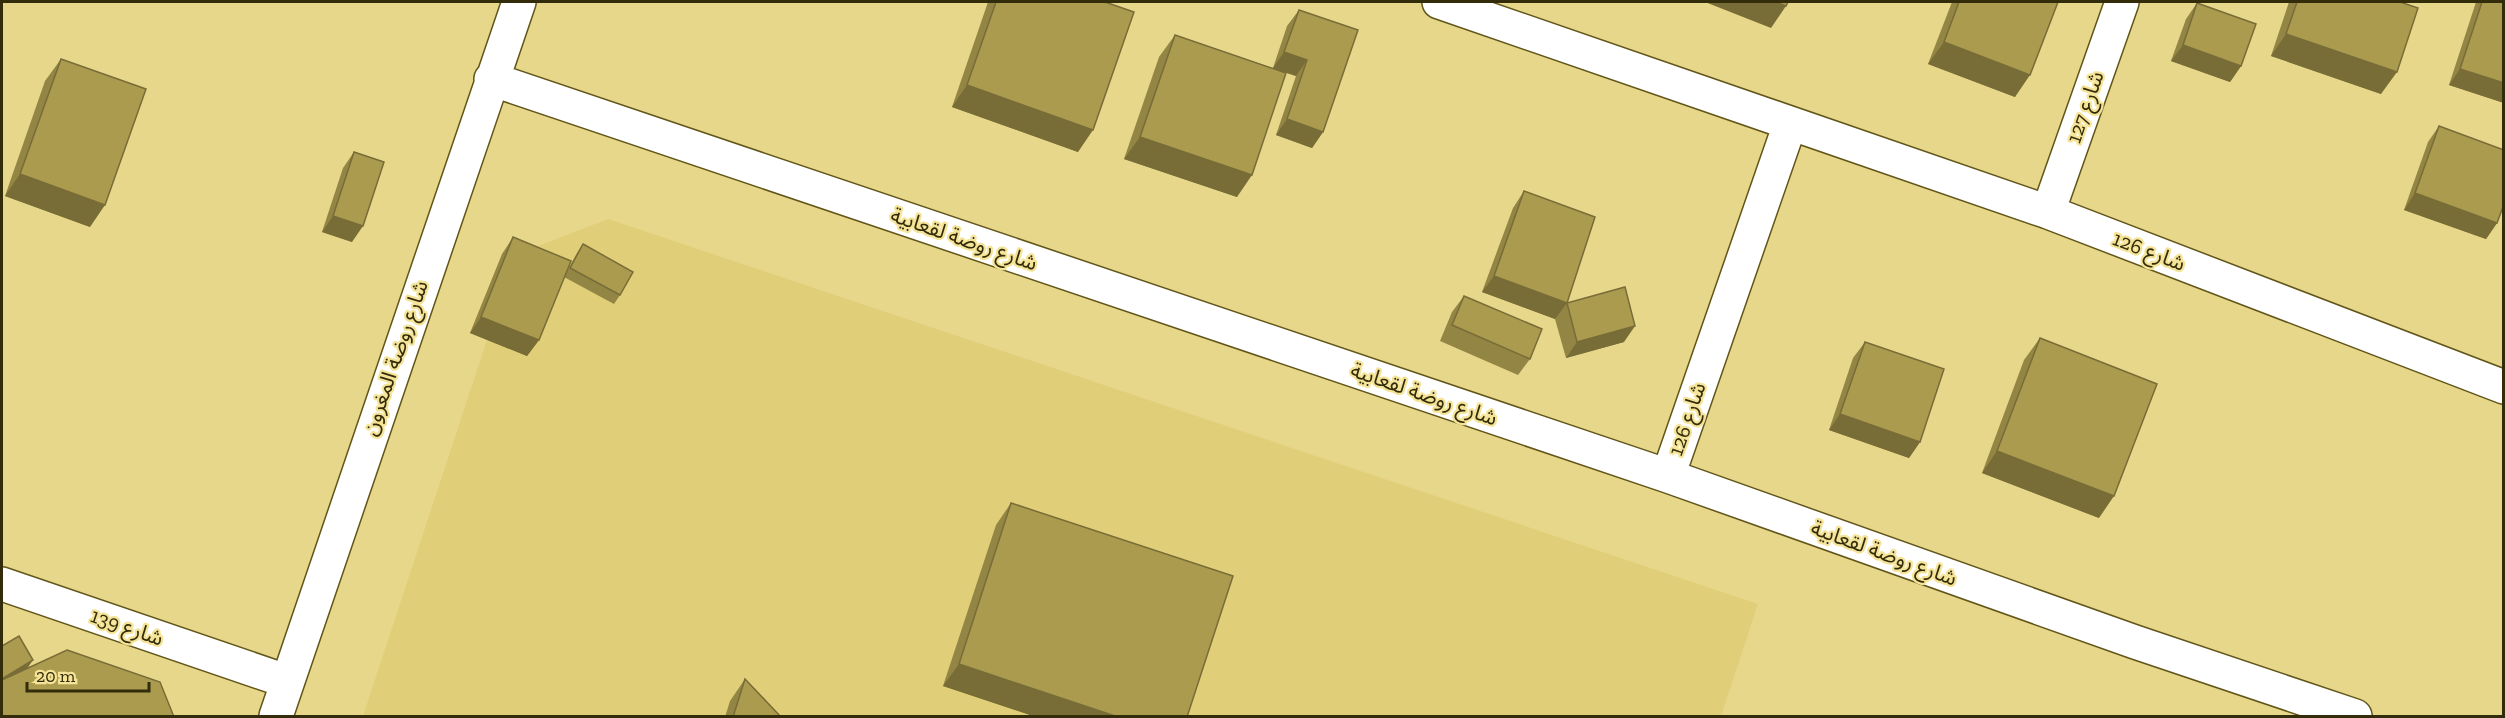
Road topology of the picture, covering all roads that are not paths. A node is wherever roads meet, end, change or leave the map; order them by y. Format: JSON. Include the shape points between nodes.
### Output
{"nodes":[{"id":1,"x":519,"y":2,"type":"edge"},
{"id":2,"x":1439,"y":2,"type":"edge"},
{"id":3,"x":2122,"y":2,"type":"edge"},
{"id":4,"x":1515,"y":14,"type":"edge"},
{"id":5,"x":491,"y":79,"type":"junction"},
{"id":6,"x":1790,"y":124,"type":"junction"},
{"id":7,"x":2048,"y":212,"type":"junction"},
{"id":8,"x":2504,"y":387,"type":"edge"},
{"id":9,"x":1668,"y":476,"type":"junction"},
{"id":10,"x":2,"y":584,"type":"edge"},
{"id":11,"x":286,"y":681,"type":"junction"},
{"id":12,"x":276,"y":717,"type":"edge"},
{"id":13,"x":2355,"y":717,"type":"edge"}],
"edges":[{"from":1,"to":5,"type":"street","name":"شارع روضة المغرون"},
{"from":2,"to":4,"type":"street","name":"شارع 126"},
{"from":3,"to":7,"type":"street","name":"شارع 127"},
{"from":4,"to":6,"type":"street","name":"شارع 126"},
{"from":5,"to":9,"type":"street","name":"شارع روضة لقعابية"},
{"from":5,"to":11,"type":"street","name":"شارع روضة المغرون"},
{"from":6,"to":7,"type":"street","name":"شارع 126"},
{"from":6,"to":9,"type":"street","name":"شارع 126"},
{"from":7,"to":8,"type":"street","name":"شارع 126"},
{"from":9,"to":13,"type":"street","name":"شارع روضة لقعابية"},
{"from":10,"to":11,"type":"street","name":"شارع 139"},
{"from":11,"to":12,"type":"street","name":"شارع روضة المغرون"}]}
